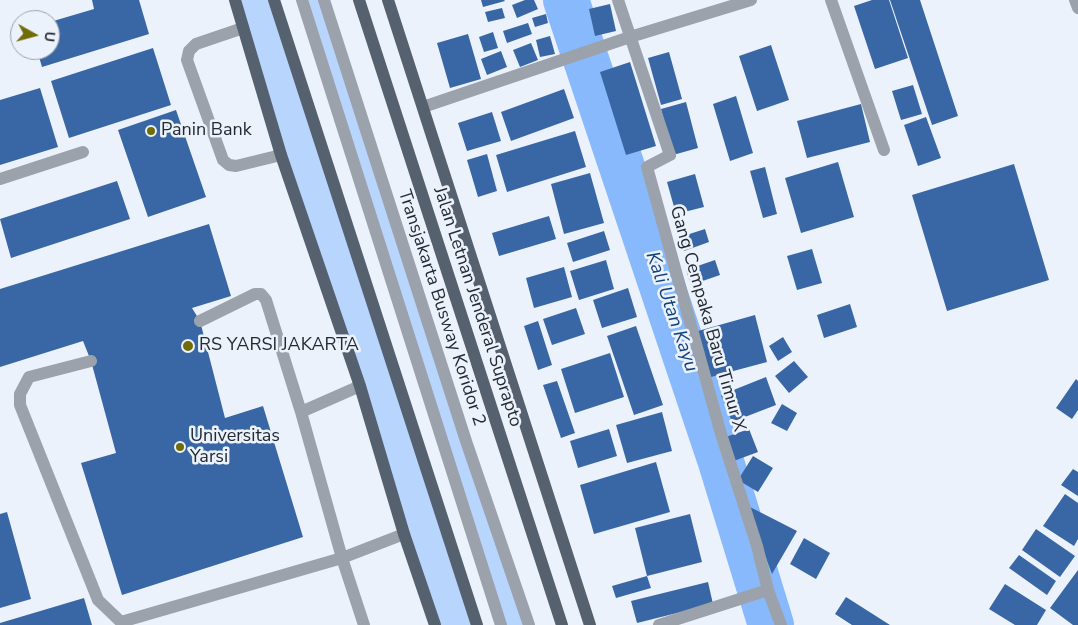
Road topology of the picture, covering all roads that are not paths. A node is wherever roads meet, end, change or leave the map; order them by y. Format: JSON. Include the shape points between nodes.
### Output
{"nodes":[{"id":1,"x":235,"y":0,"type":"edge"},
{"id":2,"x":274,"y":0,"type":"edge"},
{"id":3,"x":302,"y":0,"type":"edge"},
{"id":4,"x":324,"y":0,"type":"edge"},
{"id":5,"x":359,"y":0,"type":"edge"},
{"id":6,"x":388,"y":0,"type":"edge"},
{"id":7,"x":618,"y":0,"type":"edge"},
{"id":8,"x":751,"y":0,"type":"edge"},
{"id":9,"x":831,"y":0,"type":"edge"},
{"id":10,"x":1075,"y":0,"type":"edge"},
{"id":11,"x":717,"y":5,"type":"edge"},
{"id":12,"x":1078,"y":8,"type":"edge"},
{"id":13,"x":243,"y":28,"type":"junction"},
{"id":14,"x":630,"y":38,"type":"junction"},
{"id":15,"x":423,"y":107,"type":"junction"},
{"id":16,"x":884,"y":150,"type":"dead end"},
{"id":17,"x":83,"y":152,"type":"dead end"},
{"id":18,"x":281,"y":155,"type":"junction"},
{"id":19,"x":0,"y":179,"type":"edge"},
{"id":20,"x":200,"y":321,"type":"dead end"},
{"id":21,"x":91,"y":361,"type":"dead end"},
{"id":22,"x":360,"y":386,"type":"junction"},
{"id":23,"x":301,"y":412,"type":"junction"},
{"id":24,"x":404,"y":534,"type":"junction"},
{"id":25,"x":342,"y":558,"type":"junction"},
{"id":26,"x":766,"y":590,"type":"junction"},
{"id":27,"x":364,"y":625,"type":"edge"},
{"id":28,"x":435,"y":625,"type":"edge"},
{"id":29,"x":477,"y":625,"type":"edge"},
{"id":30,"x":501,"y":625,"type":"edge"},
{"id":31,"x":529,"y":625,"type":"edge"},
{"id":32,"x":562,"y":625,"type":"edge"},
{"id":33,"x":590,"y":625,"type":"edge"},
{"id":34,"x":659,"y":625,"type":"edge"},
{"id":35,"x":781,"y":625,"type":"edge"}],
"edges":[{"from":1,"to":13,"type":"main road"},
{"from":2,"to":29,"type":"main road"},
{"from":3,"to":30,"type":"street"},
{"from":4,"to":31,"type":"street","name":"Transjakarta Busway Koridor 2","via":[[466,441]]},
{"from":5,"to":32,"type":"main road","name":"Jalan Letnan Jenderal Suprapto"},
{"from":6,"to":15,"type":"main road","name":"Jalan Letnan Jenderal Suprapto"},
{"from":7,"to":14,"type":"street"},
{"from":8,"to":11,"type":"street"},
{"from":9,"to":16,"type":"street"},
{"from":10,"to":12,"type":"street"},
{"from":11,"to":14,"type":"street"},
{"from":13,"to":18,"type":"main road"},
{"from":13,"to":18,"type":"street","via":[[196,44],[189,51],[187,60],[223,160],[236,166]]},
{"from":14,"to":15,"type":"street"},
{"from":14,"to":26,"type":"street","name":"Gang Cempaka Baru Timur X","via":[[670,155],[647,167],[720,434],[757,546]]},
{"from":15,"to":33,"type":"main road","name":"Jalan Letnan Jenderal Suprapto"},
{"from":17,"to":19,"type":"street"},
{"from":18,"to":22,"type":"main road"},
{"from":20,"to":23,"type":"street","via":[[261,294],[266,300]]},
{"from":21,"to":25,"type":"street","via":[[29,377],[20,394],[20,405],[98,600],[121,622]]},
{"from":22,"to":23,"type":"street"},
{"from":22,"to":24,"type":"main road"},
{"from":23,"to":25,"type":"street"},
{"from":24,"to":25,"type":"street"},
{"from":24,"to":28,"type":"main road"},
{"from":25,"to":27,"type":"street"},
{"from":26,"to":34,"type":"street"},
{"from":26,"to":35,"type":"street","name":"Gang Cempaka Baru Timur X"}]}
